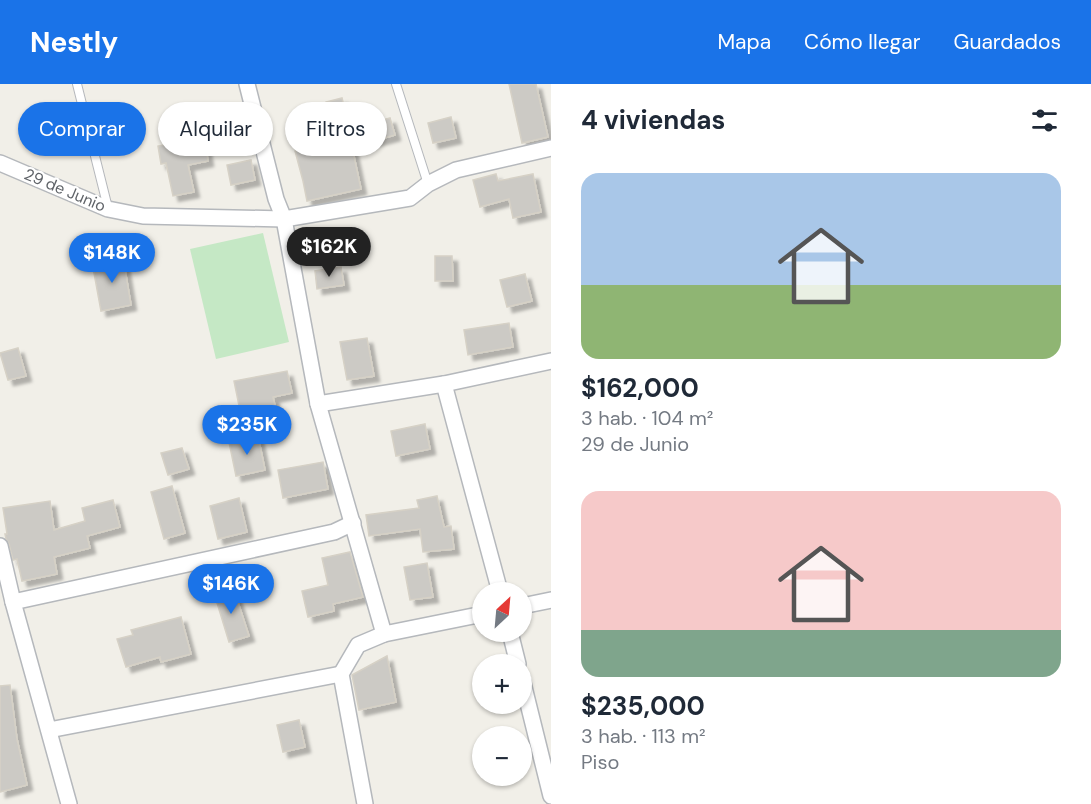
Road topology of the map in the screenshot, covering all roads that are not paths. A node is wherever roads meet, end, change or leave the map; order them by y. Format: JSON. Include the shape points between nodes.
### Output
{"nodes":[{"id":1,"x":77,"y":84,"type":"edge"},
{"id":2,"x":247,"y":84,"type":"edge"},
{"id":3,"x":396,"y":84,"type":"edge"},
{"id":4,"x":551,"y":148,"type":"edge"},
{"id":5,"x":0,"y":163,"type":"edge"},
{"id":6,"x":428,"y":184,"type":"junction"},
{"id":7,"x":108,"y":209,"type":"junction"},
{"id":8,"x":284,"y":219,"type":"junction"},
{"id":9,"x":551,"y":361,"type":"edge"},
{"id":10,"x":444,"y":384,"type":"junction"},
{"id":11,"x":318,"y":404,"type":"junction"},
{"id":12,"x":353,"y":523,"type":"junction"},
{"id":13,"x":0,"y":546,"type":"edge"},
{"id":14,"x":497,"y":582,"type":"edge"},
{"id":15,"x":551,"y":600,"type":"edge"},
{"id":16,"x":13,"y":602,"type":"junction"},
{"id":17,"x":532,"y":604,"type":"edge"},
{"id":18,"x":472,"y":616,"type":"edge"},
{"id":19,"x":384,"y":634,"type":"junction"},
{"id":20,"x":341,"y":674,"type":"junction"},
{"id":21,"x":531,"y":714,"type":"edge"},
{"id":22,"x":49,"y":730,"type":"junction"},
{"id":23,"x":551,"y":796,"type":"edge"},
{"id":24,"x":69,"y":804,"type":"edge"},
{"id":25,"x":365,"y":804,"type":"edge"}],
"edges":[{"from":1,"to":7,"type":"lane"},
{"from":2,"to":8,"type":"street"},
{"from":3,"to":6,"type":"lane"},
{"from":4,"to":6,"type":"street","name":"29 de Junio","via":[[456,170]]},
{"from":5,"to":7,"type":"street","name":"29 de Junio"},
{"from":6,"to":8,"type":"street","name":"29 de Junio","via":[[410,198]]},
{"from":7,"to":8,"type":"street","name":"29 de Junio","via":[[143,216]]},
{"from":8,"to":11,"type":"street"},
{"from":9,"to":10,"type":"street"},
{"from":10,"to":11,"type":"street"},
{"from":10,"to":14,"type":"street"},
{"from":11,"to":12,"type":"street"},
{"from":12,"to":16,"type":"street","via":[[334,532]]},
{"from":12,"to":19,"type":"street"},
{"from":13,"to":16,"type":"street"},
{"from":15,"to":17,"type":"street"},
{"from":16,"to":22,"type":"street"},
{"from":18,"to":19,"type":"street"},
{"from":19,"to":20,"type":"street","via":[[358,645]]},
{"from":20,"to":22,"type":"street"},
{"from":20,"to":25,"type":"street"},
{"from":21,"to":23,"type":"street"},
{"from":22,"to":24,"type":"street"}]}
